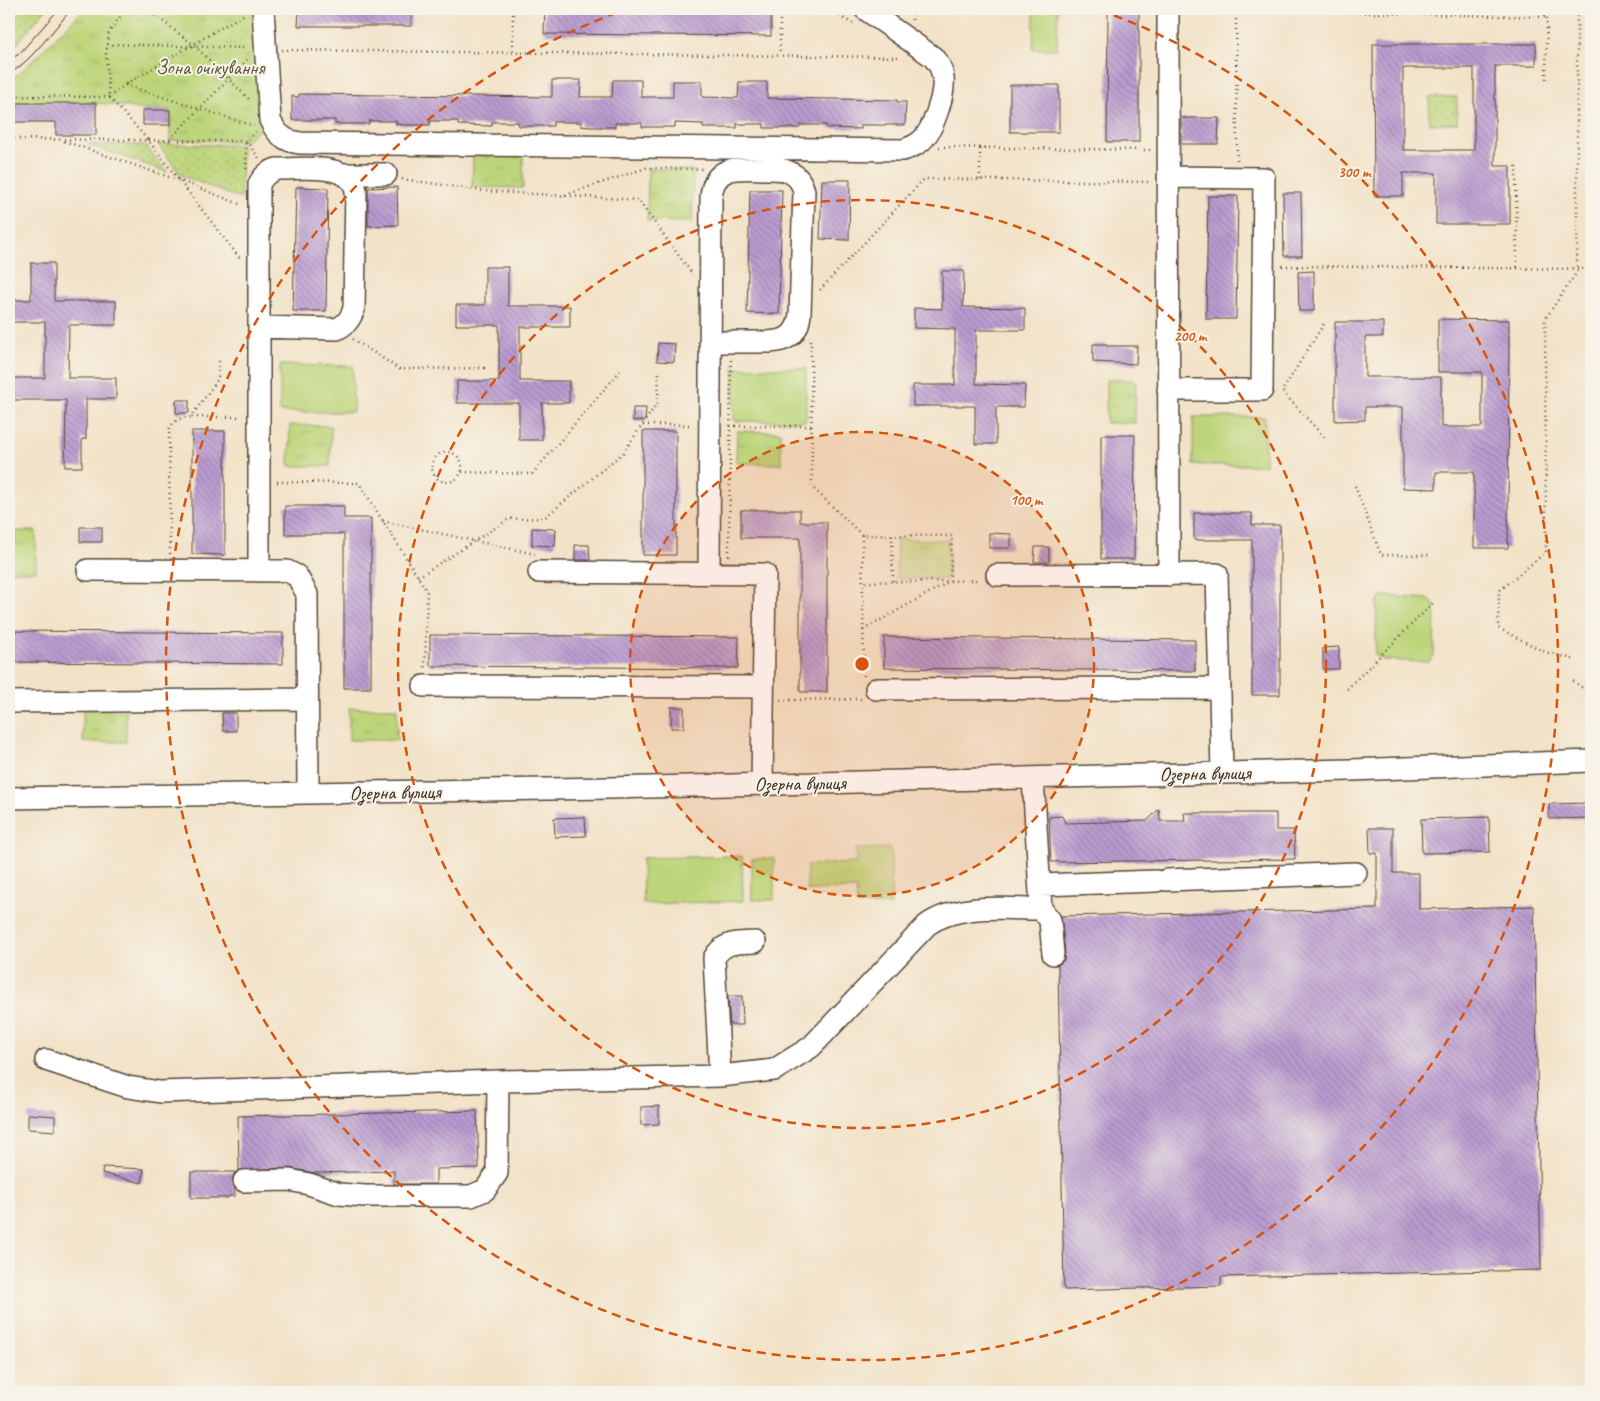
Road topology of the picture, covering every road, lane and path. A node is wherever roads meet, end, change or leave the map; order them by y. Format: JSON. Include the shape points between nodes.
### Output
{"nodes":[{"id":1,"x":126,"y":9,"type":"edge"},
{"id":2,"x":147,"y":9,"type":"edge"},
{"id":3,"x":254,"y":9,"type":"edge"},
{"id":4,"x":263,"y":9,"type":"edge"},
{"id":5,"x":513,"y":9,"type":"edge"},
{"id":6,"x":780,"y":9,"type":"edge"},
{"id":7,"x":1168,"y":9,"type":"edge"},
{"id":8,"x":1236,"y":9,"type":"edge"},
{"id":9,"x":1547,"y":9,"type":"edge"},
{"id":10,"x":1577,"y":9,"type":"edge"},
{"id":11,"x":1329,"y":12,"type":"dead end"},
{"id":12,"x":1547,"y":17,"type":"junction"},
{"id":13,"x":861,"y":18,"type":"edge"},
{"id":14,"x":107,"y":44,"type":"junction"},
{"id":15,"x":194,"y":45,"type":"junction"},
{"id":16,"x":262,"y":49,"type":"junction"},
{"id":17,"x":513,"y":52,"type":"junction"},
{"id":18,"x":780,"y":55,"type":"junction"},
{"id":19,"x":933,"y":57,"type":"junction"},
{"id":20,"x":229,"y":79,"type":"junction"},
{"id":21,"x":1546,"y":79,"type":"dead end"},
{"id":22,"x":125,"y":84,"type":"junction"},
{"id":23,"x":9,"y":96,"type":"edge"},
{"id":24,"x":109,"y":97,"type":"junction"},
{"id":25,"x":250,"y":100,"type":"dead end"},
{"id":26,"x":200,"y":109,"type":"junction"},
{"id":27,"x":9,"y":139,"type":"edge"},
{"id":28,"x":60,"y":140,"type":"junction"},
{"id":29,"x":148,"y":140,"type":"junction"},
{"id":30,"x":170,"y":140,"type":"junction"},
{"id":31,"x":246,"y":141,"type":"junction"},
{"id":32,"x":913,"y":146,"type":"junction"},
{"id":33,"x":980,"y":147,"type":"junction"},
{"id":34,"x":1168,"y":150,"type":"junction"},
{"id":35,"x":1516,"y":166,"type":"dead end"},
{"id":36,"x":729,"y":170,"type":"junction"},
{"id":37,"x":268,"y":172,"type":"junction"},
{"id":38,"x":343,"y":174,"type":"junction"},
{"id":39,"x":386,"y":174,"type":"joint"},
{"id":40,"x":1238,"y":178,"type":"junction"},
{"id":41,"x":980,"y":180,"type":"junction"},
{"id":42,"x":1168,"y":180,"type":"junction"},
{"id":43,"x":180,"y":181,"type":"junction"},
{"id":44,"x":563,"y":196,"type":"junction"},
{"id":45,"x":259,"y":212,"type":"junction"},
{"id":46,"x":244,"y":263,"type":"dead end"},
{"id":47,"x":1263,"y":265,"type":"junction"},
{"id":48,"x":1517,"y":268,"type":"junction"},
{"id":49,"x":1577,"y":269,"type":"junction"},
{"id":50,"x":1591,"y":269,"type":"edge"},
{"id":51,"x":694,"y":276,"type":"dead end"},
{"id":52,"x":800,"y":310,"type":"junction"},
{"id":53,"x":1325,"y":322,"type":"dead end"},
{"id":54,"x":260,"y":327,"type":"junction"},
{"id":55,"x":337,"y":329,"type":"junction"},
{"id":56,"x":811,"y":338,"type":"dead end"},
{"id":57,"x":710,"y":342,"type":"junction"},
{"id":58,"x":731,"y":342,"type":"junction"},
{"id":59,"x":219,"y":360,"type":"dead end"},
{"id":60,"x":488,"y":368,"type":"dead end"},
{"id":61,"x":620,"y":371,"type":"dead end"},
{"id":62,"x":659,"y":372,"type":"dead end"},
{"id":63,"x":1168,"y":390,"type":"junction"},
{"id":64,"x":191,"y":417,"type":"junction"},
{"id":65,"x":259,"y":418,"type":"junction"},
{"id":66,"x":1324,"y":437,"type":"dead end"},
{"id":67,"x":462,"y":472,"type":"junction"},
{"id":68,"x":259,"y":481,"type":"junction"},
{"id":69,"x":1355,"y":486,"type":"dead end"},
{"id":70,"x":383,"y":521,"type":"junction"},
{"id":71,"x":862,"y":534,"type":"junction"},
{"id":72,"x":892,"y":535,"type":"junction"},
{"id":73,"x":474,"y":541,"type":"junction"},
{"id":74,"x":1429,"y":556,"type":"dead end"},
{"id":75,"x":88,"y":570,"type":"dead end"},
{"id":76,"x":170,"y":570,"type":"junction"},
{"id":77,"x":259,"y":571,"type":"junction"},
{"id":78,"x":539,"y":572,"type":"joint"},
{"id":79,"x":719,"y":573,"type":"junction"},
{"id":80,"x":1168,"y":574,"type":"junction"},
{"id":81,"x":998,"y":575,"type":"joint"},
{"id":82,"x":418,"y":577,"type":"junction"},
{"id":83,"x":950,"y":581,"type":"junction"},
{"id":84,"x":862,"y":582,"type":"junction"},
{"id":85,"x":893,"y":582,"type":"junction"},
{"id":86,"x":1433,"y":603,"type":"dead end"},
{"id":87,"x":863,"y":630,"type":"junction"},
{"id":88,"x":1573,"y":659,"type":"dead end"},
{"id":89,"x":1573,"y":681,"type":"dead end"},
{"id":90,"x":424,"y":686,"type":"joint"},
{"id":91,"x":1220,"y":688,"type":"junction"},
{"id":92,"x":868,"y":689,"type":"junction"},
{"id":93,"x":1348,"y":689,"type":"dead end"},
{"id":94,"x":763,"y":693,"type":"junction"},
{"id":95,"x":1591,"y":694,"type":"edge"},
{"id":96,"x":307,"y":699,"type":"junction"},
{"id":97,"x":9,"y":702,"type":"edge"},
{"id":98,"x":1591,"y":761,"type":"edge"},
{"id":99,"x":1222,"y":773,"type":"junction"},
{"id":100,"x":1033,"y":778,"type":"junction"},
{"id":101,"x":762,"y":784,"type":"junction"},
{"id":102,"x":308,"y":793,"type":"junction"},
{"id":103,"x":9,"y":798,"type":"edge"},
{"id":104,"x":1356,"y":873,"type":"dead end"},
{"id":105,"x":1040,"y":885,"type":"junction"},
{"id":106,"x":1041,"y":909,"type":"junction"},
{"id":107,"x":754,"y":942,"type":"dead end"},
{"id":108,"x":1053,"y":954,"type":"dead end"},
{"id":109,"x":46,"y":1060,"type":"dead end"},
{"id":110,"x":720,"y":1076,"type":"junction"},
{"id":111,"x":498,"y":1081,"type":"junction"},
{"id":112,"x":244,"y":1181,"type":"dead end"}],
"edges":[{"from":1,"to":14,"type":"path","via":[[109,32]]},
{"from":2,"to":15,"type":"path"},
{"from":3,"to":15,"type":"path"},
{"from":4,"to":16,"type":"street"},
{"from":5,"to":17,"type":"path"},
{"from":6,"to":13,"type":"path","via":[[832,12]]},
{"from":6,"to":18,"type":"path"},
{"from":7,"to":34,"type":"street"},
{"from":8,"to":40,"type":"path"},
{"from":9,"to":12,"type":"path"},
{"from":10,"to":49,"type":"path"},
{"from":11,"to":12,"type":"path"},
{"from":12,"to":21,"type":"path"},
{"from":13,"to":19,"type":"street"},
{"from":14,"to":15,"type":"path"},
{"from":14,"to":24,"type":"path"},
{"from":15,"to":16,"type":"path"},
{"from":15,"to":20,"type":"path"},
{"from":15,"to":22,"type":"path"},
{"from":16,"to":17,"type":"path"},
{"from":16,"to":20,"type":"path"},
{"from":16,"to":32,"type":"street","via":[[270,120],[281,137],[290,142],[903,150]]},
{"from":17,"to":18,"type":"path"},
{"from":18,"to":19,"type":"path"},
{"from":19,"to":32,"type":"street","via":[[940,64],[942,93],[929,132]]},
{"from":20,"to":25,"type":"path"},
{"from":20,"to":26,"type":"path"},
{"from":22,"to":24,"type":"path"},
{"from":22,"to":26,"type":"path"},
{"from":23,"to":24,"type":"path"},
{"from":24,"to":29,"type":"path"},
{"from":26,"to":30,"type":"path"},
{"from":26,"to":31,"type":"path","via":[[260,128]]},
{"from":27,"to":28,"type":"path"},
{"from":28,"to":29,"type":"path"},
{"from":28,"to":43,"type":"path"},
{"from":29,"to":30,"type":"path"},
{"from":29,"to":43,"type":"path"},
{"from":30,"to":31,"type":"path"},
{"from":31,"to":37,"type":"path"},
{"from":32,"to":33,"type":"path"},
{"from":33,"to":34,"type":"path"},
{"from":33,"to":41,"type":"path"},
{"from":34,"to":42,"type":"street"},
{"from":35,"to":48,"type":"path"},
{"from":36,"to":44,"type":"path","via":[[646,168]]},
{"from":36,"to":52,"type":"street","via":[[784,170],[798,177],[802,184]]},
{"from":36,"to":57,"type":"street","via":[[715,180],[711,196]]},
{"from":37,"to":38,"type":"street","via":[[277,169],[332,170]]},
{"from":37,"to":45,"type":"street","via":[[259,184]]},
{"from":38,"to":39,"type":"street"},
{"from":38,"to":55,"type":"street","via":[[356,190],[354,308],[351,318]]},
{"from":39,"to":44,"type":"path","via":[[484,191]]},
{"from":40,"to":42,"type":"street"},
{"from":40,"to":47,"type":"street","via":[[1264,178]]},
{"from":41,"to":42,"type":"path"},
{"from":41,"to":52,"type":"path","via":[[924,179]]},
{"from":42,"to":63,"type":"street"},
{"from":43,"to":45,"type":"path"},
{"from":43,"to":46,"type":"path"},
{"from":44,"to":51,"type":"path","via":[[638,200]]},
{"from":45,"to":54,"type":"street"},
{"from":47,"to":48,"type":"path"},
{"from":47,"to":63,"type":"street","via":[[1262,390]]},
{"from":48,"to":49,"type":"path"},
{"from":49,"to":50,"type":"path"},
{"from":49,"to":88,"type":"path","via":[[1545,319],[1546,552],[1499,591],[1498,628],[1545,652]]},
{"from":52,"to":58,"type":"street","via":[[796,330],[784,340]]},
{"from":53,"to":66,"type":"path","via":[[1282,391]]},
{"from":54,"to":55,"type":"street"},
{"from":54,"to":65,"type":"street"},
{"from":55,"to":60,"type":"path","via":[[399,369]]},
{"from":56,"to":71,"type":"path","via":[[812,487]]},
{"from":57,"to":58,"type":"street"},
{"from":57,"to":79,"type":"street"},
{"from":58,"to":79,"type":"path"},
{"from":59,"to":64,"type":"path","via":[[218,379]]},
{"from":61,"to":67,"type":"path","via":[[532,474]]},
{"from":62,"to":73,"type":"path","via":[[658,402],[623,453],[544,518],[509,518]]},
{"from":63,"to":80,"type":"street"},
{"from":64,"to":65,"type":"path"},
{"from":64,"to":76,"type":"path","via":[[179,418],[169,430]]},
{"from":65,"to":68,"type":"street"},
{"from":67,"to":67,"type":"path","via":[[462,462],[452,452],[442,452],[432,463],[436,478],[445,482],[455,480]]},
{"from":68,"to":70,"type":"path","via":[[359,484]]},
{"from":68,"to":77,"type":"street"},
{"from":69,"to":74,"type":"path","via":[[1381,555]]},
{"from":70,"to":73,"type":"path"},
{"from":70,"to":82,"type":"path"},
{"from":71,"to":72,"type":"path"},
{"from":71,"to":84,"type":"path"},
{"from":72,"to":83,"type":"path","via":[[952,536]]},
{"from":72,"to":85,"type":"path"},
{"from":73,"to":78,"type":"path","via":[[536,554]]},
{"from":73,"to":82,"type":"path"},
{"from":75,"to":76,"type":"street"},
{"from":76,"to":77,"type":"street"},
{"from":77,"to":96,"type":"street","via":[[287,571],[297,576],[307,594]]},
{"from":78,"to":79,"type":"street"},
{"from":79,"to":94,"type":"street","via":[[764,574]]},
{"from":80,"to":81,"type":"street"},
{"from":80,"to":91,"type":"street","via":[[1217,574]]},
{"from":81,"to":83,"type":"path","via":[[990,579]]},
{"from":82,"to":90,"type":"path","via":[[427,591]]},
{"from":83,"to":85,"type":"path"},
{"from":83,"to":87,"type":"path"},
{"from":84,"to":85,"type":"path"},
{"from":84,"to":87,"type":"path"},
{"from":86,"to":93,"type":"path"},
{"from":87,"to":92,"type":"path"},
{"from":89,"to":95,"type":"path"},
{"from":90,"to":94,"type":"street"},
{"from":91,"to":92,"type":"street"},
{"from":91,"to":99,"type":"street"},
{"from":92,"to":94,"type":"path"},
{"from":94,"to":101,"type":"street"},
{"from":96,"to":97,"type":"street"},
{"from":96,"to":102,"type":"street"},
{"from":98,"to":99,"type":"street","name":"Озерна вулиця"},
{"from":99,"to":100,"type":"street","name":"Озерна вулиця"},
{"from":100,"to":101,"type":"street","name":"Озерна вулиця"},
{"from":100,"to":105,"type":"street"},
{"from":101,"to":102,"type":"street","name":"Озерна вулиця"},
{"from":102,"to":103,"type":"street","name":"Озерна вулиця"},
{"from":104,"to":105,"type":"street"},
{"from":105,"to":106,"type":"street"},
{"from":106,"to":108,"type":"street","via":[[1050,920]]},
{"from":106,"to":110,"type":"street","via":[[961,910],[936,918],[811,1047],[774,1070]]},
{"from":107,"to":110,"type":"street","via":[[724,946],[714,958]]},
{"from":109,"to":111,"type":"street","via":[[128,1087],[160,1092]]},
{"from":110,"to":111,"type":"street"},
{"from":111,"to":112,"type":"street","via":[[497,1173],[485,1190],[471,1196],[365,1196],[338,1194],[289,1180]]}]}
